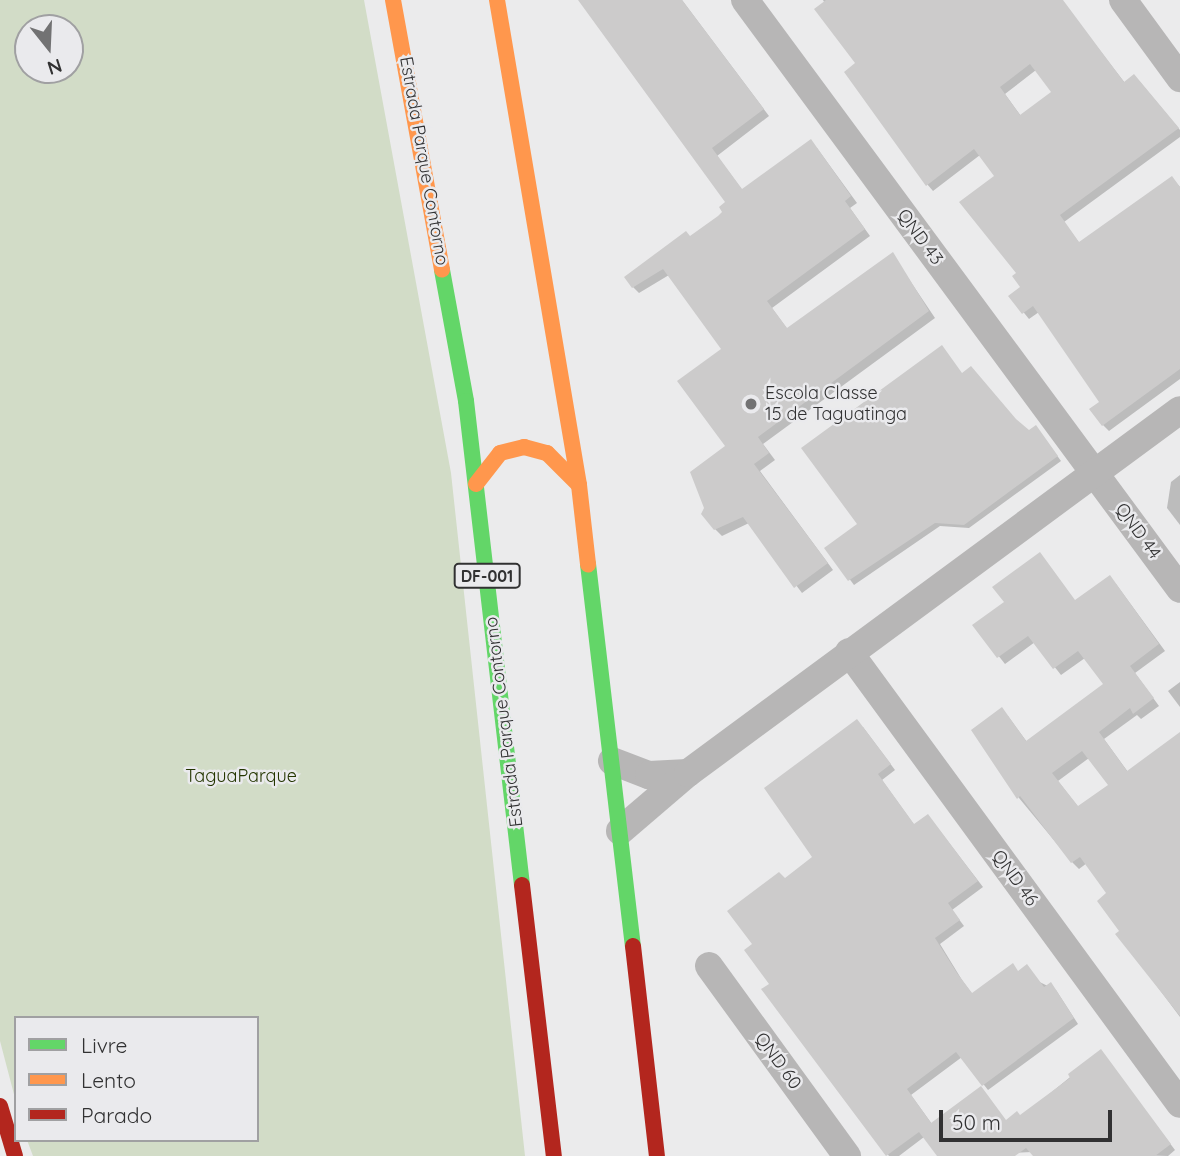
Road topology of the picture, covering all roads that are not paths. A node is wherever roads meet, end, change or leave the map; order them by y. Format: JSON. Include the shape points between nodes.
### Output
{"nodes":[{"id":1,"x":393,"y":0,"type":"edge"},
{"id":2,"x":497,"y":0,"type":"edge"},
{"id":3,"x":745,"y":0,"type":"edge"},
{"id":4,"x":1123,"y":0,"type":"edge"},
{"id":5,"x":1180,"y":78,"type":"edge"},
{"id":6,"x":1180,"y":410,"type":"edge"},
{"id":7,"x":1095,"y":474,"type":"junction"},
{"id":8,"x":476,"y":484,"type":"junction"},
{"id":9,"x":579,"y":485,"type":"junction"},
{"id":10,"x":1180,"y":589,"type":"edge"},
{"id":11,"x":849,"y":652,"type":"junction"},
{"id":12,"x":612,"y":761,"type":"junction"},
{"id":13,"x":688,"y":773,"type":"junction"},
{"id":14,"x":620,"y":831,"type":"junction"},
{"id":15,"x":709,"y":966,"type":"dead end"},
{"id":16,"x":1180,"y":1104,"type":"edge"},
{"id":17,"x":0,"y":1106,"type":"edge"},
{"id":18,"x":15,"y":1156,"type":"edge"},
{"id":19,"x":554,"y":1156,"type":"edge"},
{"id":20,"x":657,"y":1156,"type":"edge"},
{"id":21,"x":847,"y":1156,"type":"edge"}],
"edges":[{"from":1,"to":8,"type":"main road","name":"Estrada Parque Contorno","number":"DF-001","via":[[460,361]]},
{"from":2,"to":9,"type":"main road"},
{"from":3,"to":7,"type":"street","name":"QND 43"},
{"from":4,"to":5,"type":"street"},
{"from":6,"to":7,"type":"street"},
{"from":7,"to":10,"type":"street","name":"QND 44"},
{"from":7,"to":11,"type":"street"},
{"from":8,"to":9,"type":"main road","via":[[500,453],[524,447],[547,453]]},
{"from":8,"to":19,"type":"main road","name":"Estrada Parque Contorno","number":"DF-001"},
{"from":9,"to":12,"type":"main road"},
{"from":11,"to":13,"type":"street"},
{"from":11,"to":16,"type":"street","name":"QND 46"},
{"from":12,"to":13,"type":"street","via":[[649,775]]},
{"from":12,"to":14,"type":"main road"},
{"from":13,"to":14,"type":"street"},
{"from":14,"to":20,"type":"main road"},
{"from":15,"to":21,"type":"street","name":"QND 60"},
{"from":17,"to":18,"type":"main road"}]}
